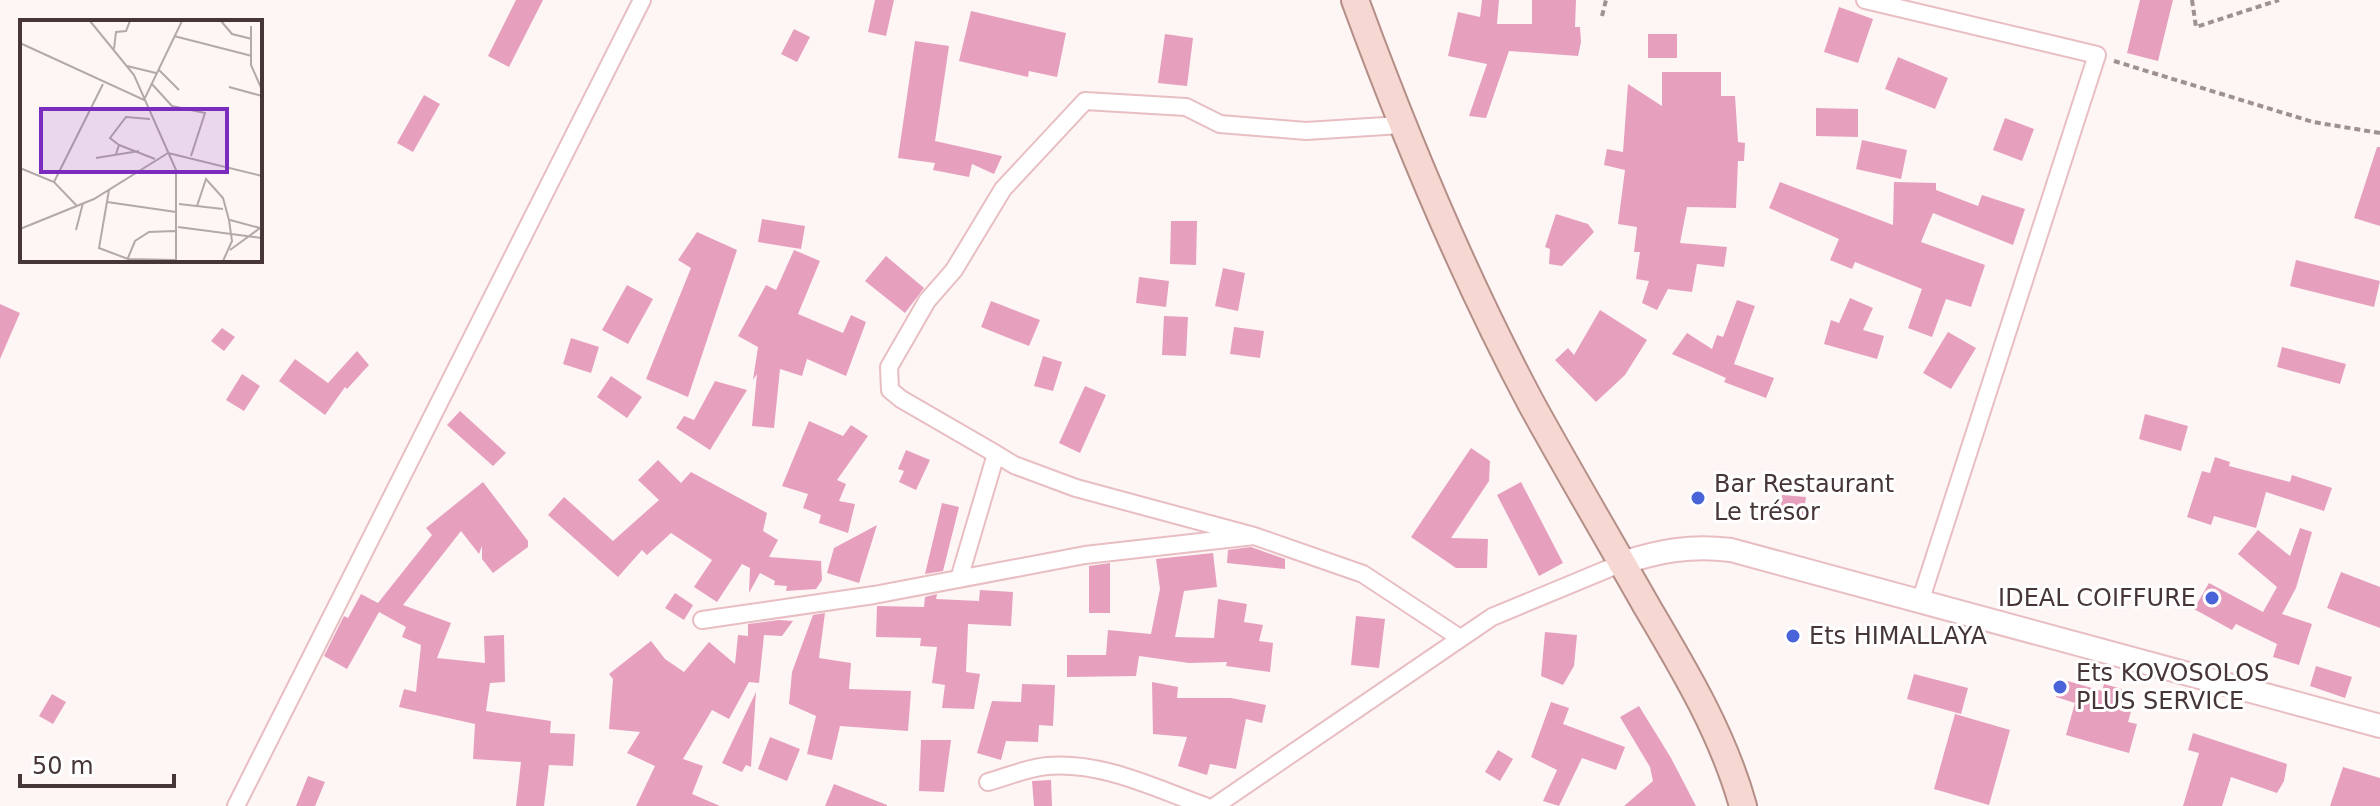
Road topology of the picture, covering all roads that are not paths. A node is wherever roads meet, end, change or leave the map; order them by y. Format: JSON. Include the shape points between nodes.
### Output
{"nodes":[{"id":1,"x":642,"y":0,"type":"edge"},
{"id":2,"x":1355,"y":0,"type":"edge"},
{"id":3,"x":1865,"y":0,"type":"edge"},
{"id":4,"x":1401,"y":125,"type":"junction"},
{"id":5,"x":996,"y":454,"type":"junction"},
{"id":6,"x":1254,"y":536,"type":"junction"},
{"id":7,"x":1622,"y":563,"type":"junction"},
{"id":8,"x":959,"y":579,"type":"junction"},
{"id":9,"x":1920,"y":602,"type":"junction"},
{"id":10,"x":702,"y":620,"type":"dead end"},
{"id":11,"x":1460,"y":638,"type":"junction"},
{"id":12,"x":2380,"y":726,"type":"edge"},
{"id":13,"x":988,"y":782,"type":"dead end"},
{"id":14,"x":236,"y":806,"type":"edge"},
{"id":15,"x":1205,"y":806,"type":"edge"},
{"id":16,"x":1215,"y":806,"type":"edge"},
{"id":17,"x":1743,"y":806,"type":"edge"}],
"edges":[{"from":1,"to":14,"type":"street"},
{"from":2,"to":4,"type":"main road"},
{"from":3,"to":9,"type":"street","via":[[2097,55]]},
{"from":4,"to":5,"type":"street","via":[[1292,130],[1220,124],[1186,107],[1085,101],[1003,189],[889,367],[890,390],[901,399]]},
{"from":4,"to":7,"type":"main road","via":[[1455,254],[1532,405]]},
{"from":5,"to":6,"type":"street","via":[[1076,488]]},
{"from":5,"to":8,"type":"street"},
{"from":6,"to":8,"type":"street","via":[[1085,555]]},
{"from":6,"to":11,"type":"street","via":[[1363,574]]},
{"from":7,"to":9,"type":"main road","via":[[1670,548],[1731,550]]},
{"from":7,"to":11,"type":"street","via":[[1492,617]]},
{"from":7,"to":17,"type":"main road","via":[[1693,685]]},
{"from":8,"to":10,"type":"street"},
{"from":9,"to":12,"type":"main road"},
{"from":11,"to":16,"type":"street"},
{"from":13,"to":15,"type":"street","via":[[1047,766],[1095,770],[1132,777]]}]}
